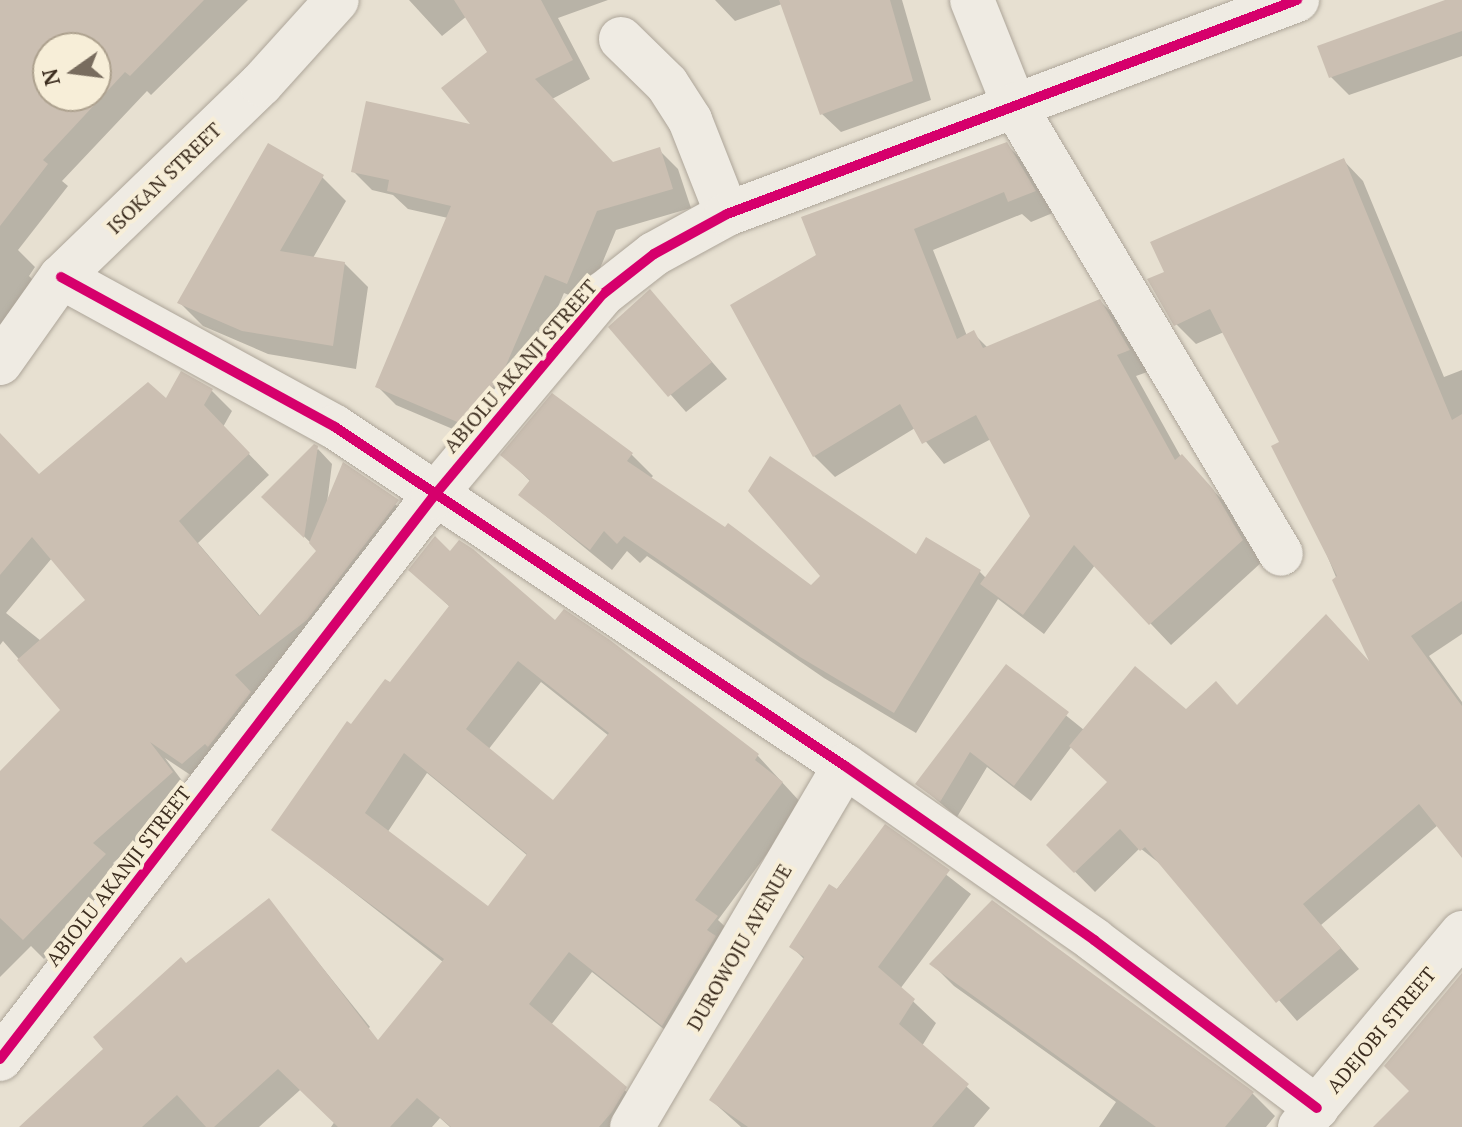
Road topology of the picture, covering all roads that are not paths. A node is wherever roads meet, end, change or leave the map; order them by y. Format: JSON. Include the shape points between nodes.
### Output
{"nodes":[{"id":1,"x":337,"y":0,"type":"edge"},
{"id":2,"x":972,"y":0,"type":"edge"},
{"id":3,"x":1297,"y":0,"type":"edge"},
{"id":4,"x":621,"y":39,"type":"dead end"},
{"id":5,"x":1014,"y":105,"type":"junction"},
{"id":6,"x":727,"y":214,"type":"junction"},
{"id":7,"x":61,"y":277,"type":"junction"},
{"id":8,"x":0,"y":363,"type":"edge"},
{"id":9,"x":433,"y":497,"type":"junction"},
{"id":10,"x":1281,"y":554,"type":"dead end"},
{"id":11,"x":845,"y":766,"type":"junction"},
{"id":12,"x":1462,"y":933,"type":"edge"},
{"id":13,"x":0,"y":1059,"type":"edge"},
{"id":14,"x":1309,"y":1117,"type":"edge"},
{"id":15,"x":632,"y":1127,"type":"edge"}],
"edges":[{"from":1,"to":7,"type":"street","name":"ISOKAN STREET","via":[[261,84]]},
{"from":2,"to":5,"type":"street"},
{"from":3,"to":5,"type":"street","name":"ABIOLU AKANJI STREET"},
{"from":4,"to":6,"type":"street","via":[[667,84],[690,120]]},
{"from":5,"to":6,"type":"street","name":"ABIOLU AKANJI STREET"},
{"from":5,"to":10,"type":"street"},
{"from":6,"to":9,"type":"street","name":"ABIOLU AKANJI STREET","via":[[654,254],[603,294]]},
{"from":7,"to":8,"type":"street","name":"ISOKAN STREET"},
{"from":7,"to":9,"type":"street","via":[[335,427]]},
{"from":9,"to":11,"type":"street"},
{"from":9,"to":13,"type":"street","name":"ABIOLU AKANJI STREET"},
{"from":11,"to":14,"type":"street","via":[[1094,940]]},
{"from":11,"to":15,"type":"street","name":"DUROWOJU AVENUE"},
{"from":12,"to":14,"type":"street","name":"ADEJOBI STREET"}]}
